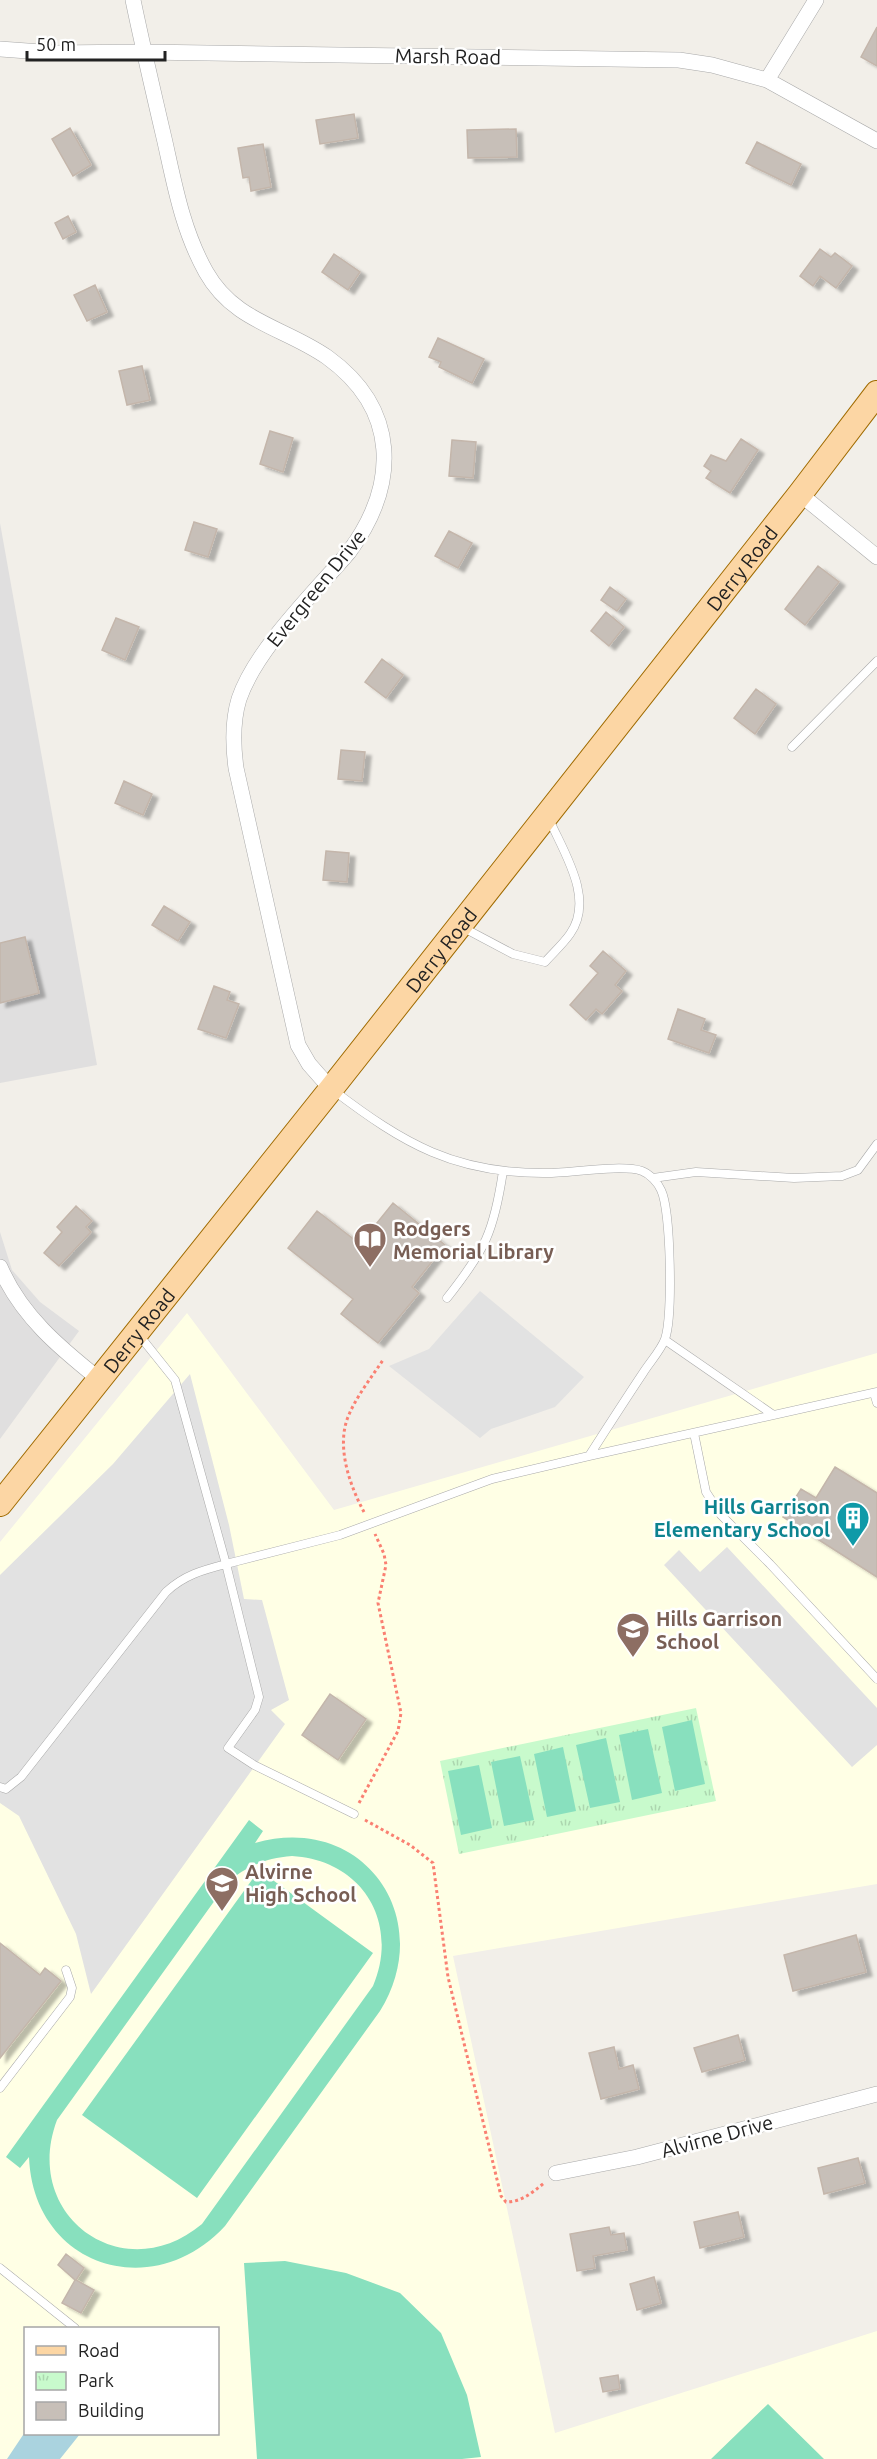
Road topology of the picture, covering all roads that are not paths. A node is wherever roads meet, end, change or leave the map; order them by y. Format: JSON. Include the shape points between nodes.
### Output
{"nodes":[{"id":1,"x":133,"y":0,"type":"edge"},
{"id":2,"x":816,"y":0,"type":"edge"},
{"id":3,"x":0,"y":49,"type":"edge"},
{"id":4,"x":144,"y":52,"type":"junction"},
{"id":5,"x":767,"y":80,"type":"junction"},
{"id":6,"x":877,"y":141,"type":"edge"},
{"id":7,"x":877,"y":393,"type":"edge"},
{"id":8,"x":801,"y":494,"type":"junction"},
{"id":9,"x":877,"y":557,"type":"edge"},
{"id":10,"x":877,"y":662,"type":"edge"},
{"id":11,"x":792,"y":747,"type":"dead end"},
{"id":12,"x":547,"y":815,"type":"junction"},
{"id":13,"x":460,"y":926,"type":"junction"},
{"id":14,"x":331,"y":1089,"type":"junction"},
{"id":15,"x":877,"y":1144,"type":"edge"},
{"id":16,"x":503,"y":1171,"type":"junction"},
{"id":17,"x":653,"y":1178,"type":"junction"},
{"id":18,"x":0,"y":1267,"type":"edge"},
{"id":19,"x":447,"y":1298,"type":"dead end"},
{"id":20,"x":138,"y":1334,"type":"junction"},
{"id":21,"x":665,"y":1340,"type":"junction"},
{"id":22,"x":100,"y":1380,"type":"junction"},
{"id":23,"x":875,"y":1392,"type":"edge"},
{"id":24,"x":877,"y":1403,"type":"edge"},
{"id":25,"x":772,"y":1414,"type":"junction"},
{"id":26,"x":694,"y":1433,"type":"junction"},
{"id":27,"x":589,"y":1456,"type":"junction"},
{"id":28,"x":0,"y":1504,"type":"edge"},
{"id":29,"x":226,"y":1564,"type":"junction"},
{"id":30,"x":877,"y":1679,"type":"edge"},
{"id":31,"x":0,"y":1787,"type":"edge"},
{"id":32,"x":354,"y":1814,"type":"road end"},
{"id":33,"x":66,"y":1970,"type":"dead end"},
{"id":34,"x":0,"y":2088,"type":"edge"},
{"id":35,"x":877,"y":2094,"type":"edge"},
{"id":36,"x":556,"y":2173,"type":"road end"},
{"id":37,"x":0,"y":2268,"type":"edge"},
{"id":38,"x":74,"y":2327,"type":"edge"}],
"edges":[{"from":1,"to":4,"type":"street","name":"Evergreen Drive"},
{"from":2,"to":5,"type":"street"},
{"from":3,"to":4,"type":"street","name":"Marsh Road"},
{"from":4,"to":5,"type":"street","name":"Marsh Road","via":[[679,60]]},
{"from":4,"to":14,"type":"street","name":"Evergreen Drive","via":[[183,221],[206,273],[221,295],[243,314],[326,356],[351,378],[369,400],[381,428],[385,456],[375,510],[349,552],[256,662],[238,702],[235,723],[236,768],[298,1045]]},
{"from":5,"to":6,"type":"street","name":"Marsh Road"},
{"from":7,"to":8,"type":"main road","name":"Derry Road"},
{"from":8,"to":9,"type":"street"},
{"from":8,"to":12,"type":"main road","name":"Derry Road"},
{"from":10,"to":11,"type":"lane"},
{"from":12,"to":13,"type":"main road","name":"Derry Road"},
{"from":12,"to":13,"type":"lane","via":[[574,876],[581,903],[571,933],[545,962],[513,954]]},
{"from":13,"to":14,"type":"main road","name":"Derry Road"},
{"from":14,"to":16,"type":"lane","via":[[433,1154],[477,1168]]},
{"from":14,"to":20,"type":"main road","name":"Derry Road"},
{"from":15,"to":17,"type":"lane","via":[[858,1170],[842,1176],[794,1178],[696,1172]]},
{"from":16,"to":17,"type":"lane","via":[[622,1169],[642,1171]]},
{"from":16,"to":19,"type":"lane","via":[[491,1230],[481,1252]]},
{"from":17,"to":21,"type":"lane","via":[[662,1191],[666,1208],[671,1290]]},
{"from":18,"to":22,"type":"street","via":[[28,1315]]},
{"from":20,"to":22,"type":"main road","name":"Derry Road"},
{"from":20,"to":29,"type":"lane","via":[[175,1380]]},
{"from":21,"to":25,"type":"lane"},
{"from":21,"to":27,"type":"lane"},
{"from":22,"to":28,"type":"main road","name":"Derry Road"},
{"from":23,"to":24,"type":"lane"},
{"from":23,"to":25,"type":"lane"},
{"from":25,"to":26,"type":"lane"},
{"from":26,"to":27,"type":"lane"},
{"from":26,"to":30,"type":"lane","via":[[711,1502]]},
{"from":27,"to":29,"type":"lane","via":[[492,1479],[340,1534]]},
{"from":29,"to":31,"type":"lane","via":[[194,1573],[166,1592],[21,1778],[6,1789]]},
{"from":29,"to":32,"type":"lane","via":[[259,1697],[255,1710],[228,1748]]},
{"from":33,"to":34,"type":"lane","via":[[72,1988],[70,1997]]},
{"from":35,"to":36,"type":"street","name":"Alvirne Drive","via":[[637,2157]]},
{"from":37,"to":38,"type":"lane"}]}
